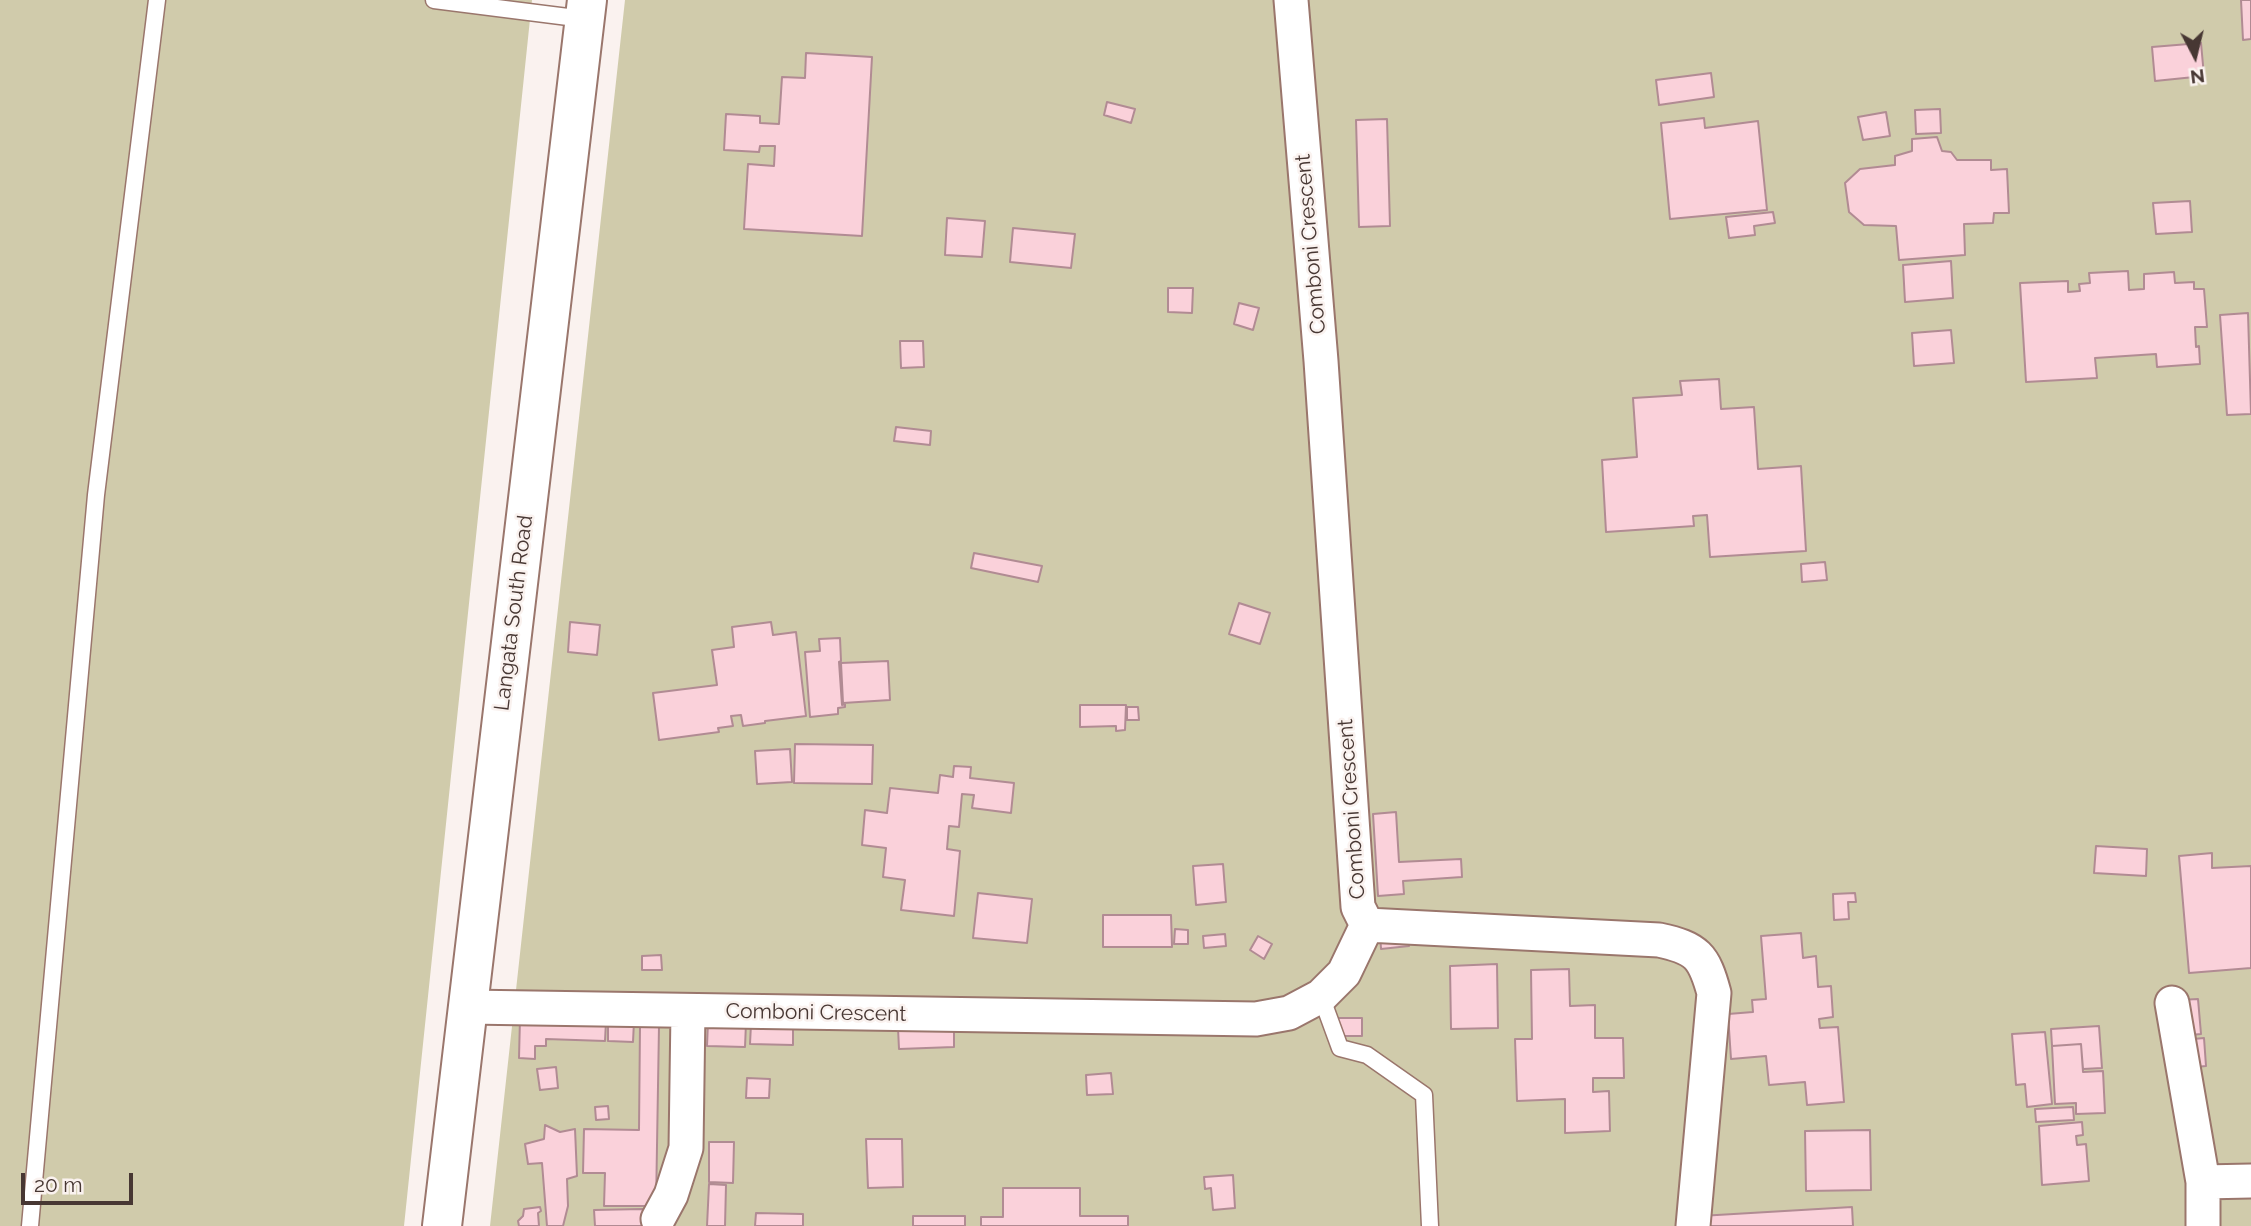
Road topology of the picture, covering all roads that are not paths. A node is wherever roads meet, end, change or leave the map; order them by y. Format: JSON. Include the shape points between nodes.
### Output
{"nodes":[{"id":1,"x":157,"y":0,"type":"edge"},
{"id":2,"x":434,"y":0,"type":"edge"},
{"id":3,"x":1291,"y":0,"type":"edge"},
{"id":4,"x":586,"y":10,"type":"edge"},
{"id":5,"x":1367,"y":925,"type":"junction"},
{"id":6,"x":1321,"y":996,"type":"junction"},
{"id":7,"x":2172,"y":1003,"type":"dead end"},
{"id":8,"x":467,"y":1007,"type":"junction"},
{"id":9,"x":688,"y":1011,"type":"junction"},
{"id":10,"x":2251,"y":1181,"type":"edge"},
{"id":11,"x":2203,"y":1182,"type":"junction"},
{"id":12,"x":658,"y":1219,"type":"dead end"},
{"id":13,"x":30,"y":1226,"type":"edge"},
{"id":14,"x":442,"y":1226,"type":"edge"},
{"id":15,"x":1430,"y":1226,"type":"edge"},
{"id":16,"x":1693,"y":1226,"type":"edge"},
{"id":17,"x":2203,"y":1226,"type":"edge"}],
"edges":[{"from":1,"to":13,"type":"lane","via":[[96,495]]},
{"from":2,"to":4,"type":"lane"},
{"from":3,"to":5,"type":"street","name":"Comboni Crescent","via":[[1358,907]]},
{"from":4,"to":8,"type":"street","name":"Langata South Road"},
{"from":5,"to":6,"type":"street","name":"Comboni Crescent","via":[[1344,973]]},
{"from":5,"to":16,"type":"street","via":[[1659,940],[1683,945],[1699,957],[1708,969],[1714,993]]},
{"from":6,"to":9,"type":"street","name":"Comboni Crescent","via":[[1289,1013],[1256,1018]]},
{"from":6,"to":15,"type":"lane","via":[[1340,1048],[1367,1055],[1424,1095]]},
{"from":7,"to":11,"type":"street"},
{"from":8,"to":9,"type":"street","name":"Comboni Crescent"},
{"from":8,"to":14,"type":"street","name":"Langata South Road"},
{"from":9,"to":12,"type":"street","via":[[686,1148]]},
{"from":10,"to":11,"type":"street"},
{"from":11,"to":17,"type":"street"}]}
